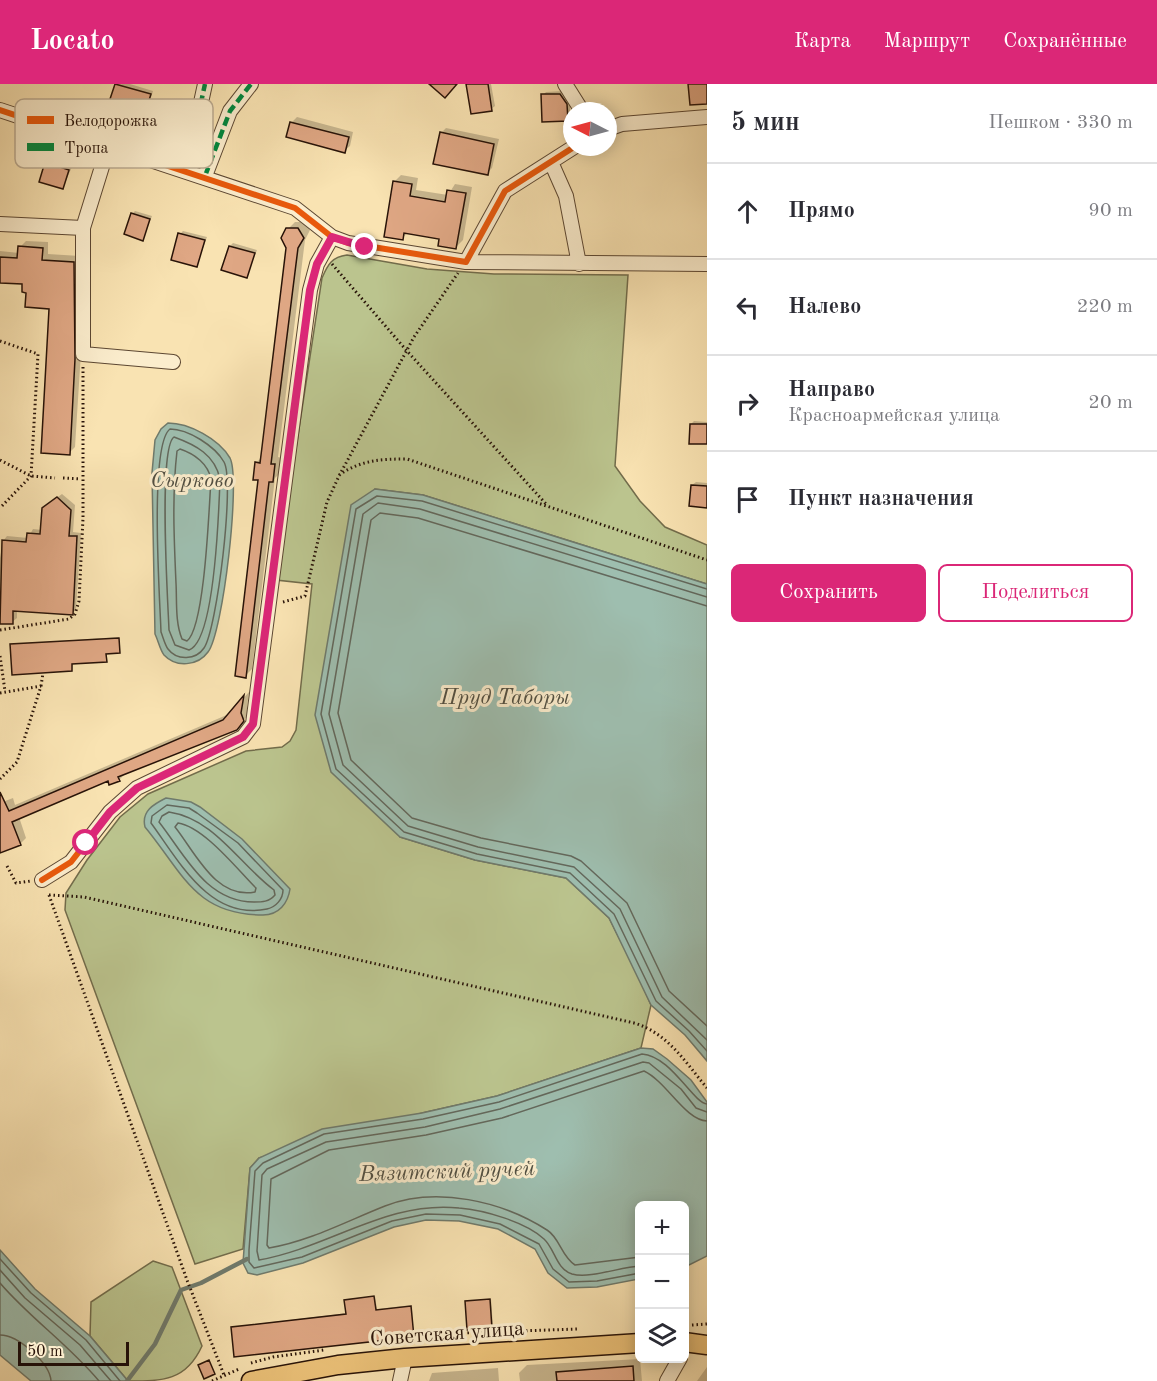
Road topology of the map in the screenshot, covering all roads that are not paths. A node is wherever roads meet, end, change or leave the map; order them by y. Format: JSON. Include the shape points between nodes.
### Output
{"nodes":[{"id":1,"x":205,"y":84,"type":"edge"},
{"id":2,"x":251,"y":84,"type":"edge"},
{"id":3,"x":565,"y":84,"type":"edge"},
{"id":4,"x":202,"y":99,"type":"edge"},
{"id":5,"x":576,"y":102,"type":"edge"},
{"id":6,"x":0,"y":110,"type":"edge"},
{"id":7,"x":15,"y":115,"type":"edge"},
{"id":8,"x":707,"y":117,"type":"edge"},
{"id":9,"x":617,"y":126,"type":"edge"},
{"id":10,"x":563,"y":154,"type":"edge"},
{"id":11,"x":213,"y":155,"type":"edge"},
{"id":12,"x":550,"y":162,"type":"junction"},
{"id":13,"x":102,"y":168,"type":"edge"},
{"id":14,"x":179,"y":168,"type":"edge"},
{"id":15,"x":208,"y":168,"type":"edge"},
{"id":16,"x":182,"y":169,"type":"joint"},
{"id":17,"x":205,"y":176,"type":"junction"},
{"id":18,"x":0,"y":224,"type":"edge"},
{"id":19,"x":83,"y":228,"type":"junction"},
{"id":20,"x":332,"y":237,"type":"junction"},
{"id":21,"x":466,"y":262,"type":"junction"},
{"id":22,"x":579,"y":264,"type":"junction"},
{"id":23,"x":707,"y":264,"type":"edge"},
{"id":24,"x":173,"y":362,"type":"dead end"},
{"id":25,"x":42,"y":880,"type":"road end"},
{"id":26,"x":689,"y":1341,"type":"edge"},
{"id":27,"x":635,"y":1343,"type":"edge"},
{"id":28,"x":707,"y":1345,"type":"edge"},
{"id":29,"x":405,"y":1358,"type":"junction"},
{"id":30,"x":678,"y":1363,"type":"edge"},
{"id":31,"x":255,"y":1379,"type":"edge"},
{"id":32,"x":400,"y":1381,"type":"edge"},
{"id":33,"x":667,"y":1381,"type":"edge"}],
"edges":[{"from":1,"to":4,"type":"street"},
{"from":2,"to":11,"type":"street","via":[[230,111]]},
{"from":3,"to":5,"type":"street"},
{"from":6,"to":7,"type":"street"},
{"from":8,"to":9,"type":"street"},
{"from":10,"to":12,"type":"street"},
{"from":12,"to":21,"type":"street","via":[[505,192]]},
{"from":12,"to":22,"type":"street","via":[[566,196]]},
{"from":13,"to":19,"type":"street"},
{"from":14,"to":16,"type":"street"},
{"from":15,"to":17,"type":"street"},
{"from":16,"to":17,"type":"street"},
{"from":17,"to":20,"type":"street","via":[[296,207]]},
{"from":18,"to":19,"type":"street"},
{"from":19,"to":24,"type":"street","via":[[84,354]]},
{"from":20,"to":21,"type":"street","via":[[365,247]]},
{"from":20,"to":25,"type":"street","via":[[310,290],[253,724],[243,737],[137,788],[110,812],[71,862]]},
{"from":21,"to":22,"type":"street"},
{"from":22,"to":23,"type":"street"},
{"from":26,"to":28,"type":"main road"},
{"from":27,"to":29,"type":"main road","name":"Советская улица"},
{"from":29,"to":31,"type":"main road","name":"Советская улица"},
{"from":29,"to":32,"type":"street"},
{"from":30,"to":33,"type":"street"}]}
